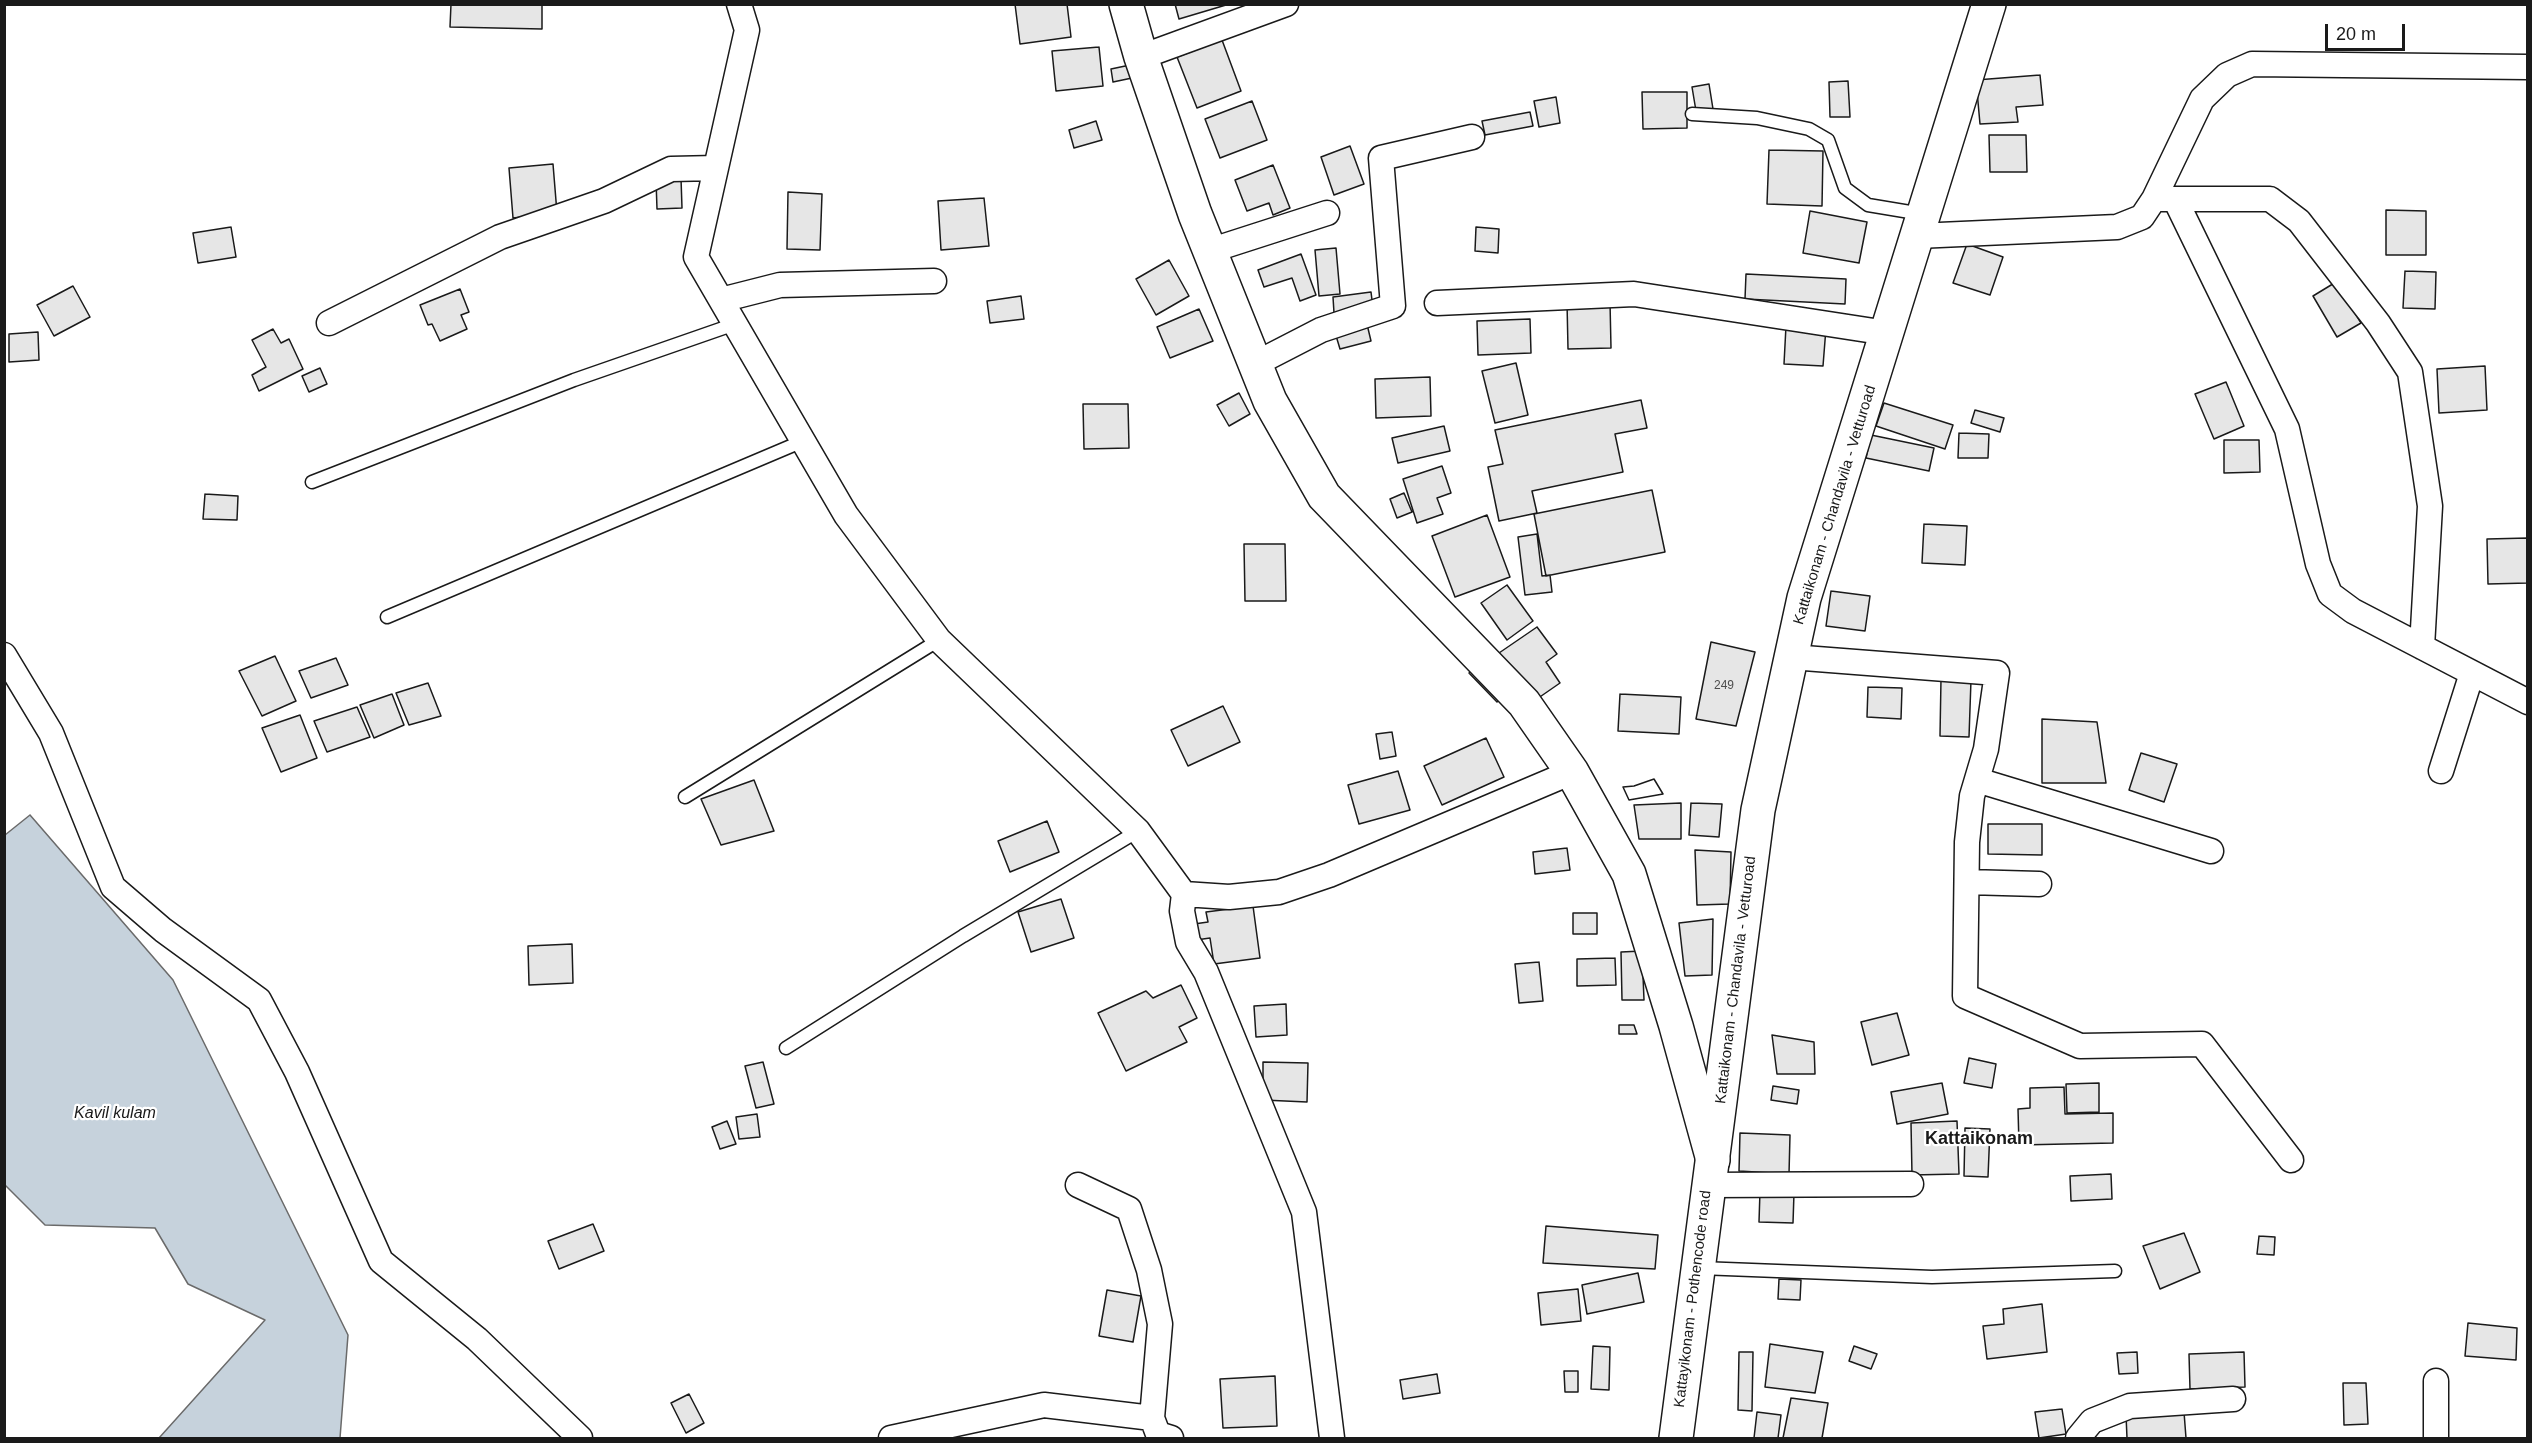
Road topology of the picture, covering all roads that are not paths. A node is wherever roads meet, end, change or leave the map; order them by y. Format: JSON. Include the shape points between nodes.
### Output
{"nodes":[{"id":1,"x":739,"y":4,"type":"edge"},
{"id":2,"x":1126,"y":4,"type":"edge"},
{"id":3,"x":1286,"y":4,"type":"edge"},
{"id":4,"x":1989,"y":4,"type":"edge"},
{"id":5,"x":1141,"y":57,"type":"junction"},
{"id":6,"x":2528,"y":67,"type":"edge"},
{"id":7,"x":1692,"y":114,"type":"dead end"},
{"id":8,"x":1472,"y":137,"type":"dead end"},
{"id":9,"x":716,"y":168,"type":"junction"},
{"id":10,"x":2165,"y":199,"type":"junction"},
{"id":11,"x":1327,"y":213,"type":"dead end"},
{"id":12,"x":1920,"y":225,"type":"junction"},
{"id":13,"x":1209,"y":251,"type":"junction"},
{"id":14,"x":934,"y":281,"type":"dead end"},
{"id":15,"x":721,"y":300,"type":"junction"},
{"id":16,"x":1437,"y":303,"type":"dead end"},
{"id":17,"x":329,"y":323,"type":"dead end"},
{"id":18,"x":735,"y":324,"type":"junction"},
{"id":19,"x":1887,"y":333,"type":"junction"},
{"id":20,"x":1255,"y":364,"type":"junction"},
{"id":21,"x":803,"y":441,"type":"junction"},
{"id":22,"x":312,"y":482,"type":"dead end"},
{"id":23,"x":387,"y":617,"type":"dead end"},
{"id":24,"x":939,"y":640,"type":"junction"},
{"id":25,"x":2422,"y":647,"type":"junction"},
{"id":26,"x":4,"y":655,"type":"edge"},
{"id":27,"x":1791,"y":657,"type":"junction"},
{"id":28,"x":2472,"y":673,"type":"junction"},
{"id":29,"x":2528,"y":702,"type":"edge"},
{"id":30,"x":2441,"y":771,"type":"dead end"},
{"id":31,"x":1572,"y":772,"type":"junction"},
{"id":32,"x":1977,"y":780,"type":"junction"},
{"id":33,"x":685,"y":797,"type":"dead end"},
{"id":34,"x":1138,"y":831,"type":"junction"},
{"id":35,"x":2211,"y":851,"type":"dead end"},
{"id":36,"x":1967,"y":882,"type":"junction"},
{"id":37,"x":2039,"y":884,"type":"dead end"},
{"id":38,"x":1184,"y":894,"type":"junction"},
{"id":39,"x":786,"y":1048,"type":"dead end"},
{"id":40,"x":2291,"y":1160,"type":"dead end"},
{"id":41,"x":1710,"y":1173,"type":"junction"},
{"id":42,"x":1911,"y":1184,"type":"dead end"},
{"id":43,"x":1078,"y":1185,"type":"dead end"},
{"id":44,"x":1696,"y":1268,"type":"junction"},
{"id":45,"x":2115,"y":1271,"type":"dead end"},
{"id":46,"x":2436,"y":1381,"type":"dead end"},
{"id":47,"x":2233,"y":1399,"type":"dead end"},
{"id":48,"x":1152,"y":1418,"type":"junction"},
{"id":49,"x":580,"y":1438,"type":"edge"},
{"id":50,"x":891,"y":1438,"type":"edge"},
{"id":51,"x":1171,"y":1438,"type":"edge"},
{"id":52,"x":1332,"y":1438,"type":"edge"},
{"id":53,"x":1676,"y":1438,"type":"edge"},
{"id":54,"x":2078,"y":1438,"type":"edge"},
{"id":55,"x":2436,"y":1438,"type":"edge"}],
"edges":[{"from":1,"to":9,"type":"street","via":[[747,30]]},
{"from":2,"to":5,"type":"main road"},
{"from":3,"to":5,"type":"street"},
{"from":4,"to":12,"type":"main road","name":"Kattaikonam - Chandavila - Vetturoad"},
{"from":5,"to":13,"type":"main road"},
{"from":6,"to":10,"type":"street","via":[[2252,64],[2227,75],[2202,99]]},
{"from":7,"to":12,"type":"lane","via":[[1757,118],[1809,129],[1828,140],[1845,188],[1868,205]]},
{"from":8,"to":20,"type":"street","via":[[1382,158],[1393,306],[1320,330]]},
{"from":9,"to":15,"type":"street","via":[[696,257]]},
{"from":9,"to":17,"type":"street","via":[[671,169],[604,201],[500,237]]},
{"from":10,"to":12,"type":"street","via":[[2142,217],[2117,227]]},
{"from":10,"to":25,"type":"street","via":[[2287,429],[2318,564],[2330,594],[2353,611]]},
{"from":10,"to":25,"type":"street","via":[[2270,199],[2299,221],[2378,323],[2410,372],[2430,506]]},
{"from":11,"to":13,"type":"street"},
{"from":12,"to":19,"type":"main road","name":"Kattaikonam - Chandavila - Vetturoad"},
{"from":13,"to":20,"type":"main road"},
{"from":14,"to":15,"type":"street","via":[[780,285]]},
{"from":15,"to":18,"type":"street"},
{"from":16,"to":19,"type":"street","via":[[1634,294]]},
{"from":18,"to":21,"type":"street"},
{"from":18,"to":22,"type":"lane","via":[[574,380]]},
{"from":19,"to":27,"type":"main road","name":"Kattaikonam - Chandavila - Vetturoad","via":[[1804,598]]},
{"from":20,"to":31,"type":"main road","via":[[1270,401],[1324,496],[1524,703]]},
{"from":21,"to":23,"type":"lane"},
{"from":21,"to":24,"type":"street","via":[[846,515]]},
{"from":24,"to":33,"type":"lane"},
{"from":24,"to":34,"type":"street"},
{"from":25,"to":28,"type":"street"},
{"from":26,"to":49,"type":"street","via":[[51,733],[113,886],[163,930],[259,1000],[297,1072],[381,1261],[477,1339]]},
{"from":27,"to":32,"type":"street","via":[[1997,673],[1986,749]]},
{"from":27,"to":41,"type":"main road","name":"Kattaikonam - Chandavila - Vetturoad","via":[[1758,810]]},
{"from":28,"to":29,"type":"street"},
{"from":28,"to":30,"type":"street"},
{"from":31,"to":38,"type":"street","via":[[1329,875],[1279,892],[1229,897]]},
{"from":31,"to":41,"type":"main road","via":[[1629,874]]},
{"from":32,"to":35,"type":"street"},
{"from":32,"to":36,"type":"street","via":[[1967,842]]},
{"from":34,"to":38,"type":"street"},
{"from":34,"to":39,"type":"lane"},
{"from":36,"to":37,"type":"street"},
{"from":36,"to":40,"type":"street","via":[[1965,996],[2080,1046],[2202,1044]]},
{"from":38,"to":52,"type":"street","via":[[1182,911],[1188,942],[1206,972],[1304,1212]]},
{"from":41,"to":42,"type":"street"},
{"from":41,"to":44,"type":"main road","name":"Kattayikonam - Pothencode road"},
{"from":43,"to":48,"type":"street","via":[[1129,1209],[1149,1270],[1160,1324]]},
{"from":44,"to":45,"type":"lane","via":[[1932,1277]]},
{"from":44,"to":53,"type":"main road","name":"Kattayikonam - Pothencode road"},
{"from":46,"to":55,"type":"street"},
{"from":47,"to":54,"type":"street","via":[[2130,1406],[2092,1421]]},
{"from":48,"to":50,"type":"street","via":[[1044,1405]]},
{"from":48,"to":51,"type":"street","via":[[1158,1434]]}]}
